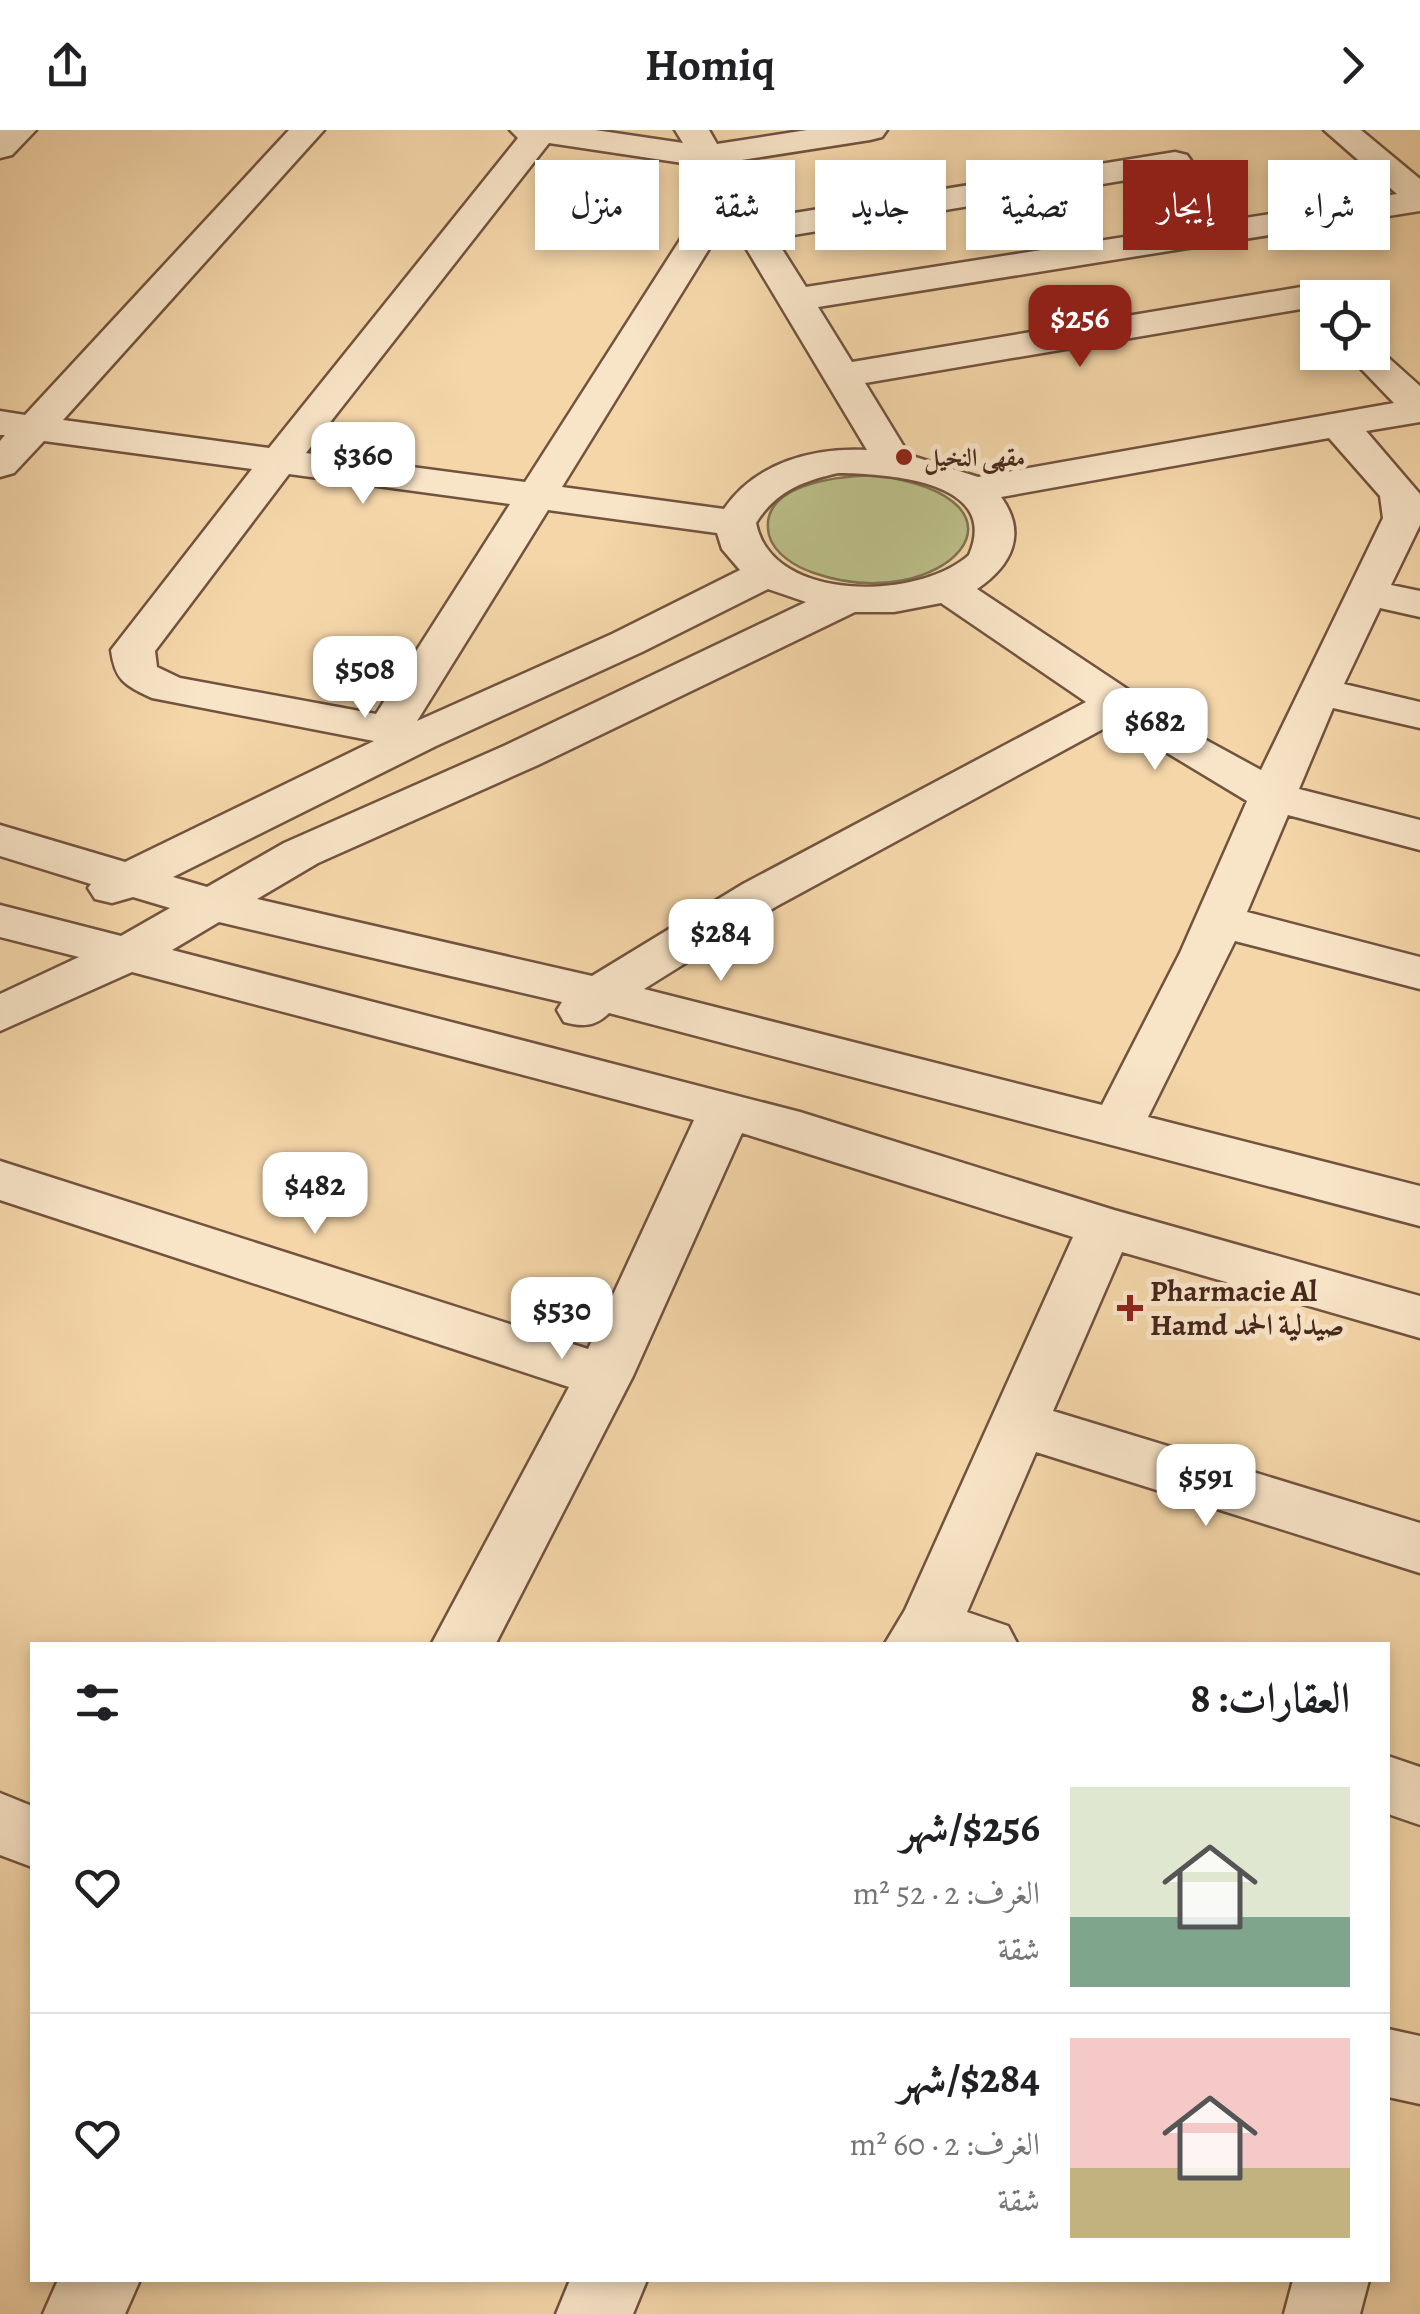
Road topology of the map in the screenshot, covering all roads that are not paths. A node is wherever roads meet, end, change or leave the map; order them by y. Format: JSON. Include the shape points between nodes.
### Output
{"nodes":[{"id":1,"x":19,"y":130,"type":"edge"},
{"id":2,"x":306,"y":130,"type":"edge"},
{"id":3,"x":870,"y":130,"type":"edge"},
{"id":4,"x":1143,"y":130,"type":"edge"},
{"id":5,"x":1342,"y":130,"type":"edge"},
{"id":6,"x":534,"y":131,"type":"edge"},
{"id":7,"x":698,"y":143,"type":"edge"},
{"id":8,"x":0,"y":148,"type":"edge"},
{"id":9,"x":1173,"y":160,"type":"edge"},
{"id":10,"x":1123,"y":170,"type":"edge"},
{"id":11,"x":1420,"y":199,"type":"edge"},
{"id":12,"x":795,"y":224,"type":"edge"},
{"id":13,"x":1248,"y":227,"type":"edge"},
{"id":14,"x":1248,"y":236,"type":"edge"},
{"id":15,"x":1123,"y":247,"type":"edge"},
{"id":16,"x":691,"y":250,"type":"edge"},
{"id":17,"x":763,"y":250,"type":"edge"},
{"id":18,"x":1300,"y":290,"type":"edge"},
{"id":19,"x":796,"y":300,"type":"junction"},
{"id":20,"x":1300,"y":304,"type":"edge"},
{"id":21,"x":1382,"y":370,"type":"edge"},
{"id":22,"x":842,"y":375,"type":"junction"},
{"id":23,"x":1420,"y":408,"type":"edge"},
{"id":24,"x":16,"y":425,"type":"edge"},
{"id":25,"x":1338,"y":425,"type":"junction"},
{"id":26,"x":283,"y":459,"type":"junction"},
{"id":27,"x":894,"y":462,"type":"junction"},
{"id":28,"x":0,"y":465,"type":"edge"},
{"id":29,"x":971,"y":490,"type":"junction"},
{"id":30,"x":532,"y":498,"type":"junction"},
{"id":31,"x":1412,"y":507,"type":"edge"},
{"id":32,"x":736,"y":523,"type":"junction"},
{"id":33,"x":766,"y":573,"type":"junction"},
{"id":34,"x":947,"y":588,"type":"junction"},
{"id":35,"x":1366,"y":592,"type":"junction"},
{"id":36,"x":847,"y":599,"type":"junction"},
{"id":37,"x":1420,"y":604,"type":"edge"},
{"id":38,"x":1318,"y":691,"type":"junction"},
{"id":39,"x":1118,"y":703,"type":"junction"},
{"id":40,"x":1420,"y":715,"type":"edge"},
{"id":41,"x":404,"y":732,"type":"junction"},
{"id":42,"x":1274,"y":797,"type":"junction"},
{"id":43,"x":236,"y":829,"type":"junction"},
{"id":44,"x":1420,"y":835,"type":"edge"},
{"id":45,"x":0,"y":840,"type":"edge"},
{"id":46,"x":301,"y":853,"type":"junction"},
{"id":47,"x":128,"y":880,"type":"junction"},
{"id":48,"x":209,"y":904,"type":"junction"},
{"id":49,"x":1220,"y":921,"type":"junction"},
{"id":50,"x":10,"y":931,"type":"edge"},
{"id":51,"x":124,"y":956,"type":"junction"},
{"id":52,"x":1420,"y":973,"type":"edge"},
{"id":53,"x":599,"y":994,"type":"junction"},
{"id":54,"x":0,"y":1014,"type":"edge"},
{"id":55,"x":530,"y":1060,"type":"junction"},
{"id":56,"x":725,"y":1111,"type":"junction"},
{"id":57,"x":1116,"y":1129,"type":"junction"},
{"id":58,"x":0,"y":1180,"type":"edge"},
{"id":59,"x":1420,"y":1206,"type":"edge"},
{"id":60,"x":1105,"y":1227,"type":"junction"},
{"id":61,"x":1420,"y":1316,"type":"edge"},
{"id":62,"x":604,"y":1376,"type":"junction"},
{"id":63,"x":1018,"y":1423,"type":"junction"},
{"id":64,"x":1420,"y":1548,"type":"edge"},
{"id":65,"x":944,"y":1638,"type":"edge"},
{"id":66,"x":464,"y":1642,"type":"edge"},
{"id":67,"x":1390,"y":1785,"type":"edge"},
{"id":68,"x":1420,"y":1796,"type":"edge"},
{"id":69,"x":0,"y":1822,"type":"edge"},
{"id":70,"x":30,"y":1837,"type":"edge"},
{"id":71,"x":1390,"y":2063,"type":"edge"},
{"id":72,"x":1420,"y":2070,"type":"edge"},
{"id":73,"x":101,"y":2282,"type":"edge"},
{"id":74,"x":608,"y":2282,"type":"edge"},
{"id":75,"x":1330,"y":2282,"type":"edge"},
{"id":76,"x":81,"y":2314,"type":"edge"},
{"id":77,"x":594,"y":2314,"type":"edge"},
{"id":78,"x":1322,"y":2314,"type":"edge"}],
"edges":[{"from":1,"to":8,"type":"street"},
{"from":2,"to":24,"type":"street"},
{"from":3,"to":7,"type":"street"},
{"from":4,"to":9,"type":"street"},
{"from":5,"to":11,"type":"street"},
{"from":6,"to":7,"type":"street"},
{"from":6,"to":26,"type":"street"},
{"from":10,"to":12,"type":"street"},
{"from":11,"to":13,"type":"street"},
{"from":14,"to":18,"type":"street"},
{"from":15,"to":19,"type":"street"},
{"from":16,"to":30,"type":"street"},
{"from":17,"to":19,"type":"street"},
{"from":19,"to":22,"type":"street"},
{"from":20,"to":22,"type":"street"},
{"from":21,"to":23,"type":"street"},
{"from":22,"to":27,"type":"street"},
{"from":23,"to":25,"type":"street"},
{"from":24,"to":26,"type":"street"},
{"from":24,"to":28,"type":"street"},
{"from":25,"to":29,"type":"street"},
{"from":25,"to":31,"type":"street"},
{"from":26,"to":30,"type":"street"},
{"from":26,"to":41,"type":"street","via":[[157,615],[133,650],[132,665],[146,682],[168,689]]},
{"from":27,"to":29,"type":"street","via":[[937,472]]},
{"from":27,"to":32,"type":"street","via":[[838,461],[788,472],[752,494]]},
{"from":29,"to":34,"type":"street","via":[[993,514],[997,541],[981,568]]},
{"from":30,"to":32,"type":"street"},
{"from":30,"to":41,"type":"street"},
{"from":31,"to":35,"type":"street"},
{"from":32,"to":33,"type":"street","via":[[742,549]]},
{"from":33,"to":36,"type":"street","via":[[802,590]]},
{"from":33,"to":41,"type":"street","via":[[627,643]]},
{"from":34,"to":36,"type":"street","via":[[900,599]]},
{"from":34,"to":39,"type":"street"},
{"from":35,"to":37,"type":"street"},
{"from":35,"to":38,"type":"street"},
{"from":36,"to":46,"type":"street"},
{"from":38,"to":40,"type":"street"},
{"from":38,"to":42,"type":"street"},
{"from":39,"to":42,"type":"street"},
{"from":39,"to":53,"type":"street","via":[[760,895]]},
{"from":41,"to":43,"type":"street"},
{"from":42,"to":44,"type":"street"},
{"from":42,"to":49,"type":"street"},
{"from":43,"to":46,"type":"street"},
{"from":43,"to":47,"type":"street"},
{"from":45,"to":47,"type":"street"},
{"from":46,"to":48,"type":"street"},
{"from":47,"to":48,"type":"street"},
{"from":47,"to":50,"type":"street"},
{"from":48,"to":51,"type":"street"},
{"from":48,"to":53,"type":"street"},
{"from":49,"to":52,"type":"street"},
{"from":49,"to":57,"type":"street"},
{"from":50,"to":51,"type":"street"},
{"from":51,"to":54,"type":"street"},
{"from":51,"to":55,"type":"street"},
{"from":53,"to":55,"type":"street"},
{"from":53,"to":57,"type":"street"},
{"from":55,"to":56,"type":"street"},
{"from":56,"to":60,"type":"street"},
{"from":56,"to":62,"type":"street"},
{"from":57,"to":59,"type":"street"},
{"from":58,"to":62,"type":"street"},
{"from":60,"to":61,"type":"street"},
{"from":60,"to":63,"type":"street"},
{"from":62,"to":66,"type":"street"},
{"from":63,"to":64,"type":"street"},
{"from":63,"to":65,"type":"street"},
{"from":67,"to":68,"type":"street"},
{"from":69,"to":70,"type":"street"},
{"from":71,"to":72,"type":"street"},
{"from":73,"to":76,"type":"street"},
{"from":74,"to":77,"type":"street"},
{"from":75,"to":78,"type":"street"}]}
